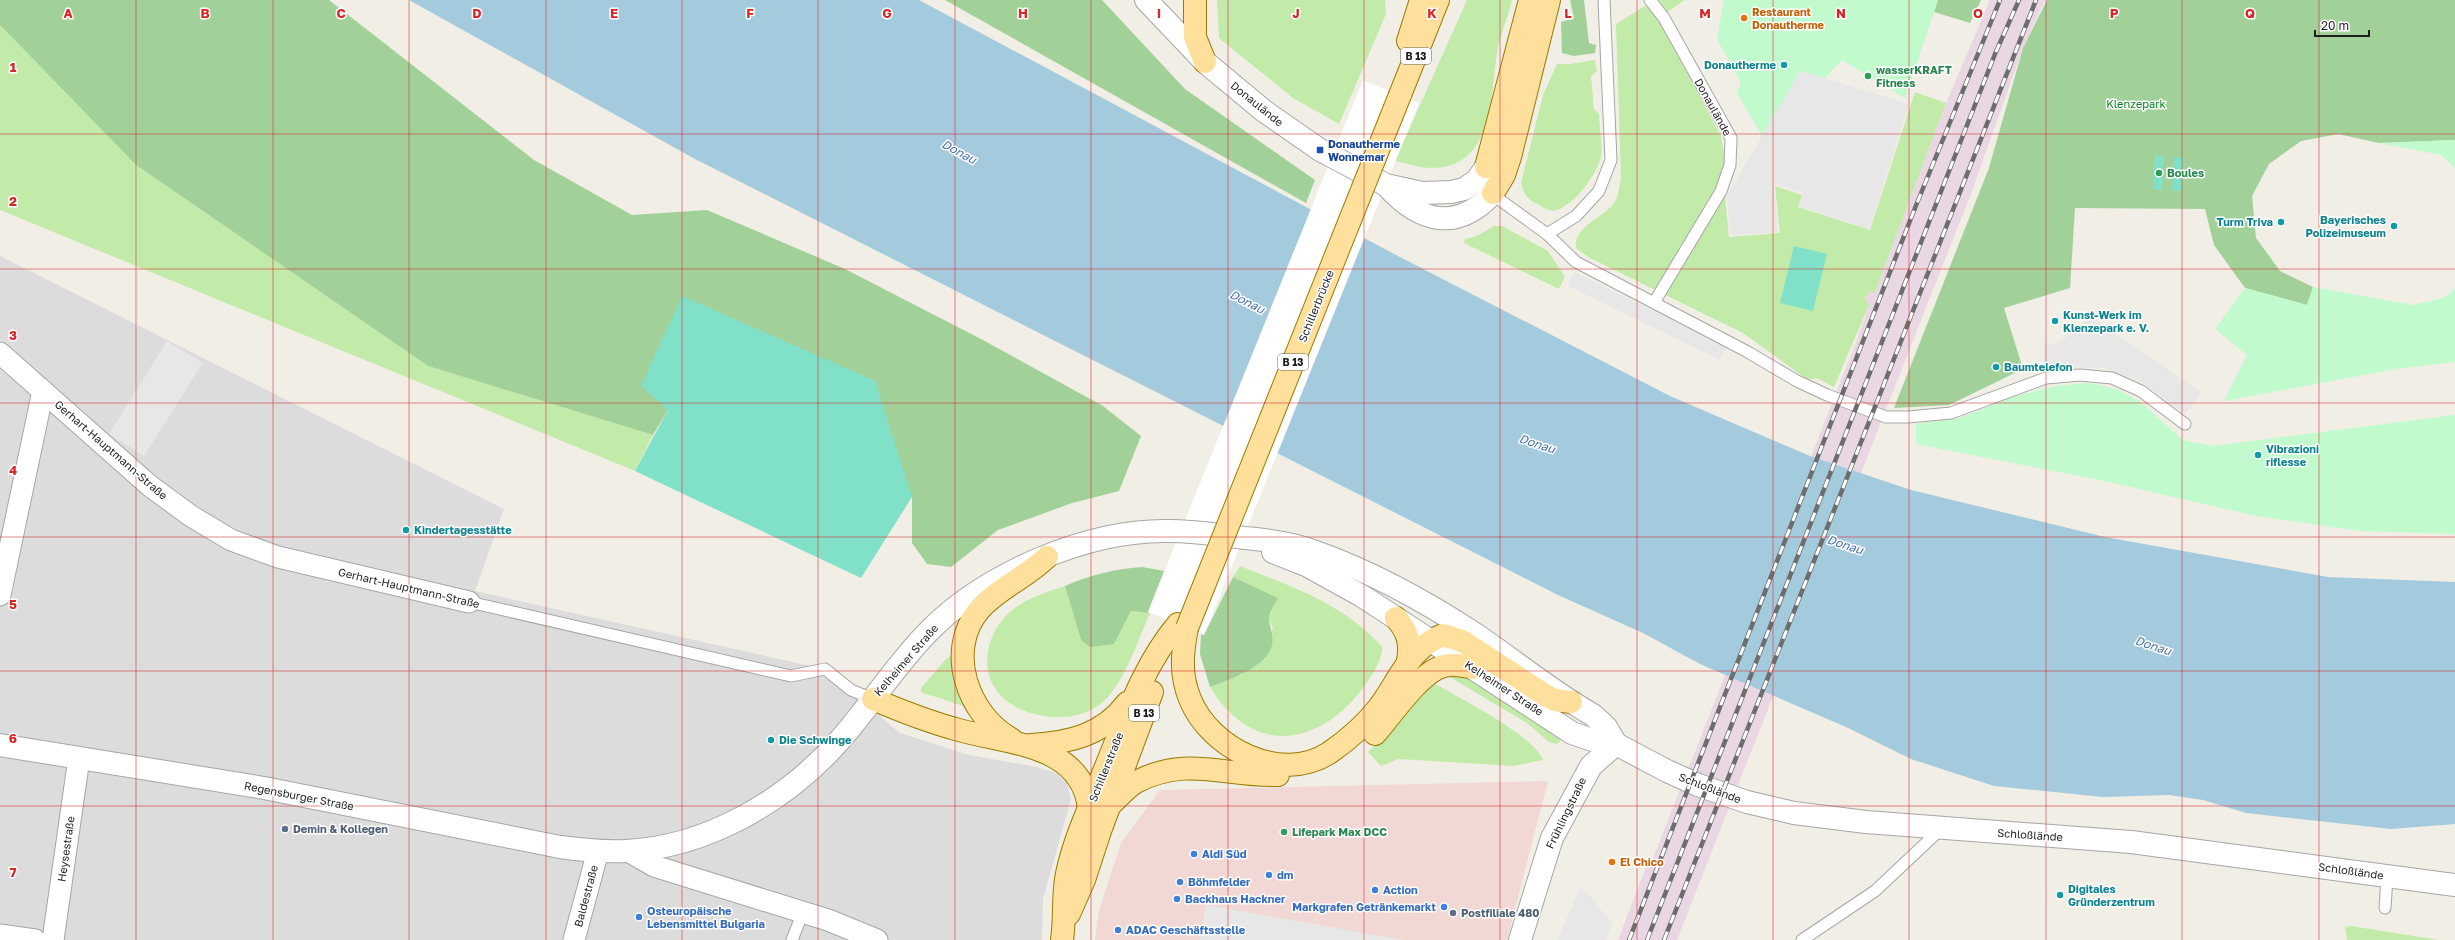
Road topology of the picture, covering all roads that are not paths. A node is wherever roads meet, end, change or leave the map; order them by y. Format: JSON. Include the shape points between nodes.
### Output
{"nodes":[{"id":1,"x":1146,"y":0,"type":"edge"},
{"id":2,"x":1195,"y":0,"type":"edge"},
{"id":3,"x":1410,"y":0,"type":"edge"},
{"id":4,"x":1448,"y":0,"type":"edge"},
{"id":5,"x":1530,"y":0,"type":"edge"},
{"id":6,"x":1549,"y":0,"type":"edge"},
{"id":7,"x":1604,"y":0,"type":"edge"},
{"id":8,"x":1650,"y":0,"type":"edge"},
{"id":9,"x":1426,"y":10,"type":"edge"},
{"id":10,"x":1206,"y":62,"type":"junction"},
{"id":11,"x":1486,"y":167,"type":"junction"},
{"id":12,"x":1386,"y":185,"type":"junction"},
{"id":13,"x":1464,"y":189,"type":"junction"},
{"id":14,"x":1493,"y":193,"type":"junction"},
{"id":15,"x":1547,"y":234,"type":"junction"},
{"id":16,"x":1655,"y":301,"type":"junction"},
{"id":17,"x":0,"y":353,"type":"edge"},
{"id":18,"x":43,"y":391,"type":"junction"},
{"id":19,"x":2185,"y":424,"type":"dead end"},
{"id":20,"x":1245,"y":538,"type":"junction"},
{"id":21,"x":1046,"y":557,"type":"junction"},
{"id":22,"x":0,"y":594,"type":"edge"},
{"id":23,"x":469,"y":602,"type":"joint"},
{"id":24,"x":1396,"y":618,"type":"junction"},
{"id":25,"x":1182,"y":626,"type":"junction"},
{"id":26,"x":1431,"y":640,"type":"junction"},
{"id":27,"x":1408,"y":660,"type":"junction"},
{"id":28,"x":1474,"y":668,"type":"junction"},
{"id":29,"x":1138,"y":688,"type":"junction"},
{"id":30,"x":873,"y":699,"type":"junction"},
{"id":31,"x":1571,"y":702,"type":"junction"},
{"id":32,"x":1022,"y":743,"type":"junction"},
{"id":33,"x":1616,"y":744,"type":"junction"},
{"id":34,"x":0,"y":745,"type":"edge"},
{"id":35,"x":79,"y":758,"type":"junction"},
{"id":36,"x":1111,"y":804,"type":"junction"},
{"id":37,"x":1089,"y":809,"type":"junction"},
{"id":38,"x":1943,"y":828,"type":"junction"},
{"id":39,"x":598,"y":851,"type":"junction"},
{"id":40,"x":628,"y":851,"type":"junction"},
{"id":41,"x":2387,"y":876,"type":"junction"},
{"id":42,"x":2455,"y":884,"type":"edge"},
{"id":43,"x":2385,"y":908,"type":"dead end"},
{"id":44,"x":803,"y":912,"type":"junction"},
{"id":45,"x":1063,"y":930,"type":"edge"},
{"id":46,"x":0,"y":935,"type":"edge"},
{"id":47,"x":35,"y":940,"type":"edge"},
{"id":48,"x":53,"y":940,"type":"edge"},
{"id":49,"x":574,"y":940,"type":"edge"},
{"id":50,"x":792,"y":940,"type":"edge"},
{"id":51,"x":877,"y":940,"type":"edge"},
{"id":52,"x":1520,"y":940,"type":"edge"},
{"id":53,"x":1802,"y":940,"type":"edge"}],
"edges":[{"from":1,"to":10,"type":"street","name":"Donaulände"},
{"from":2,"to":10,"type":"main road","via":[[1195,37]]},
{"from":3,"to":9,"type":"main road"},
{"from":4,"to":9,"type":"main road"},
{"from":5,"to":11,"type":"main road"},
{"from":6,"to":14,"type":"main road","via":[[1510,157],[1504,175]]},
{"from":7,"to":15,"type":"lane","via":[[1611,160],[1598,191],[1576,216]]},
{"from":8,"to":16,"type":"lane","name":"Donaulände","via":[[1664,18],[1731,138],[1730,170],[1722,191]]},
{"from":9,"to":25,"type":"main road","name":"Schillerbrücke","number":"B 13","bridge":true,"via":[[1396,94]]},
{"from":10,"to":12,"type":"street","name":"Donaulände","via":[[1298,136]]},
{"from":11,"to":13,"type":"street","via":[[1477,180]]},
{"from":11,"to":14,"type":"lane","via":[[1487,181]]},
{"from":12,"to":13,"type":"street","via":[[1422,193]]},
{"from":12,"to":14,"type":"street","via":[[1399,200],[1413,210],[1442,218],[1466,216]]},
{"from":13,"to":14,"type":"lane"},
{"from":14,"to":15,"type":"lane"},
{"from":15,"to":16,"type":"lane","via":[[1576,262]]},
{"from":16,"to":19,"type":"lane","via":[[1797,381],[1886,417],[1951,413],[2046,378],[2080,374],[2112,378],[2141,392]]},
{"from":17,"to":18,"type":"street","name":"Gerhart-Hauptmann-Straße"},
{"from":18,"to":22,"type":"street"},
{"from":18,"to":23,"type":"street","name":"Gerhart-Hauptmann-Straße","via":[[150,486],[191,516],[231,540],[278,558]]},
{"from":20,"to":21,"type":"street","name":"Kelheimer Straße","via":[[1188,532],[1140,532],[1094,541]]},
{"from":20,"to":24,"type":"street","name":"Kelheimer Straße","via":[[1333,579]]},
{"from":20,"to":31,"type":"street","name":"Kelheimer Straße","via":[[1278,542],[1313,551],[1377,578],[1437,610]]},
{"from":21,"to":30,"type":"street","name":"Kelheimer Straße","via":[[1022,567],[965,599],[930,630]]},
{"from":21,"to":32,"type":"main road","via":[[1032,572],[990,598],[979,610],[966,633],[963,647],[964,671],[978,708],[996,729]]},
{"from":23,"to":30,"type":"lane","name":"Gerhart-Hauptmann-Straße","via":[[791,676],[825,669],[851,690]]},
{"from":24,"to":26,"type":"street","name":"Kelheimer Straße"},
{"from":24,"to":27,"type":"main road","via":[[1406,629],[1410,640]]},
{"from":25,"to":27,"type":"main road","via":[[1182,669],[1187,692],[1198,714],[1207,726],[1230,745],[1266,763],[1309,762],[1332,750],[1369,719],[1381,705]]},
{"from":25,"to":29,"type":"main road","name":"Schillerstraße","number":"B 13","via":[[1158,650]]},
{"from":25,"to":36,"type":"main road","name":"Schillerstraße","number":"B 13","via":[[1161,668]]},
{"from":26,"to":27,"type":"main road"},
{"from":26,"to":28,"type":"street","name":"Kelheimer Straße"},
{"from":26,"to":31,"type":"main road","via":[[1443,635],[1452,636],[1545,695],[1555,700]]},
{"from":28,"to":33,"type":"street","name":"Kelheimer Straße","via":[[1572,733],[1601,743]]},
{"from":28,"to":36,"type":"main road","via":[[1456,664],[1438,668],[1423,679],[1374,734],[1352,754],[1307,774],[1275,775],[1166,769],[1135,782]]},
{"from":29,"to":32,"type":"main road","via":[[1109,723],[1093,733],[1055,744]]},
{"from":29,"to":37,"type":"main road","name":"Schillerstraße","number":"B 13"},
{"from":30,"to":32,"type":"main road","via":[[940,725]]},
{"from":30,"to":40,"type":"street","name":"Kelheimer Straße","via":[[839,741],[801,779],[770,801],[727,825],[684,841]]},
{"from":31,"to":33,"type":"street","name":"Kelheimer Straße","via":[[1600,721]]},
{"from":32,"to":37,"type":"main road","via":[[1065,764],[1085,787]]},
{"from":33,"to":38,"type":"street","name":"Schloßlände","via":[[1667,771],[1747,802],[1794,813]]},
{"from":33,"to":52,"type":"street","name":"Frühlingstraße","via":[[1591,766],[1552,838]]},
{"from":34,"to":35,"type":"street","name":"Regensburger Straße"},
{"from":35,"to":39,"type":"street","name":"Regensburger Straße","via":[[264,788],[560,848]]},
{"from":35,"to":48,"type":"street","name":"Heysestraße"},
{"from":36,"to":45,"type":"main road","name":"Schillerstraße","number":"B 13","via":[[1080,891]]},
{"from":37,"to":45,"type":"main road","name":"Schillerstraße","number":"B 13","via":[[1066,880]]},
{"from":38,"to":41,"type":"street","name":"Schloßlände","via":[[2131,842]]},
{"from":38,"to":53,"type":"lane","via":[[1874,891]]},
{"from":39,"to":40,"type":"street","name":"Kelheimer Straße"},
{"from":39,"to":49,"type":"street","name":"Baldestraße"},
{"from":40,"to":44,"type":"street","via":[[654,866]]},
{"from":41,"to":42,"type":"street","name":"Schloßlände"},
{"from":41,"to":43,"type":"lane"},
{"from":44,"to":50,"type":"lane"},
{"from":44,"to":51,"type":"street"},
{"from":46,"to":47,"type":"street"}]}
